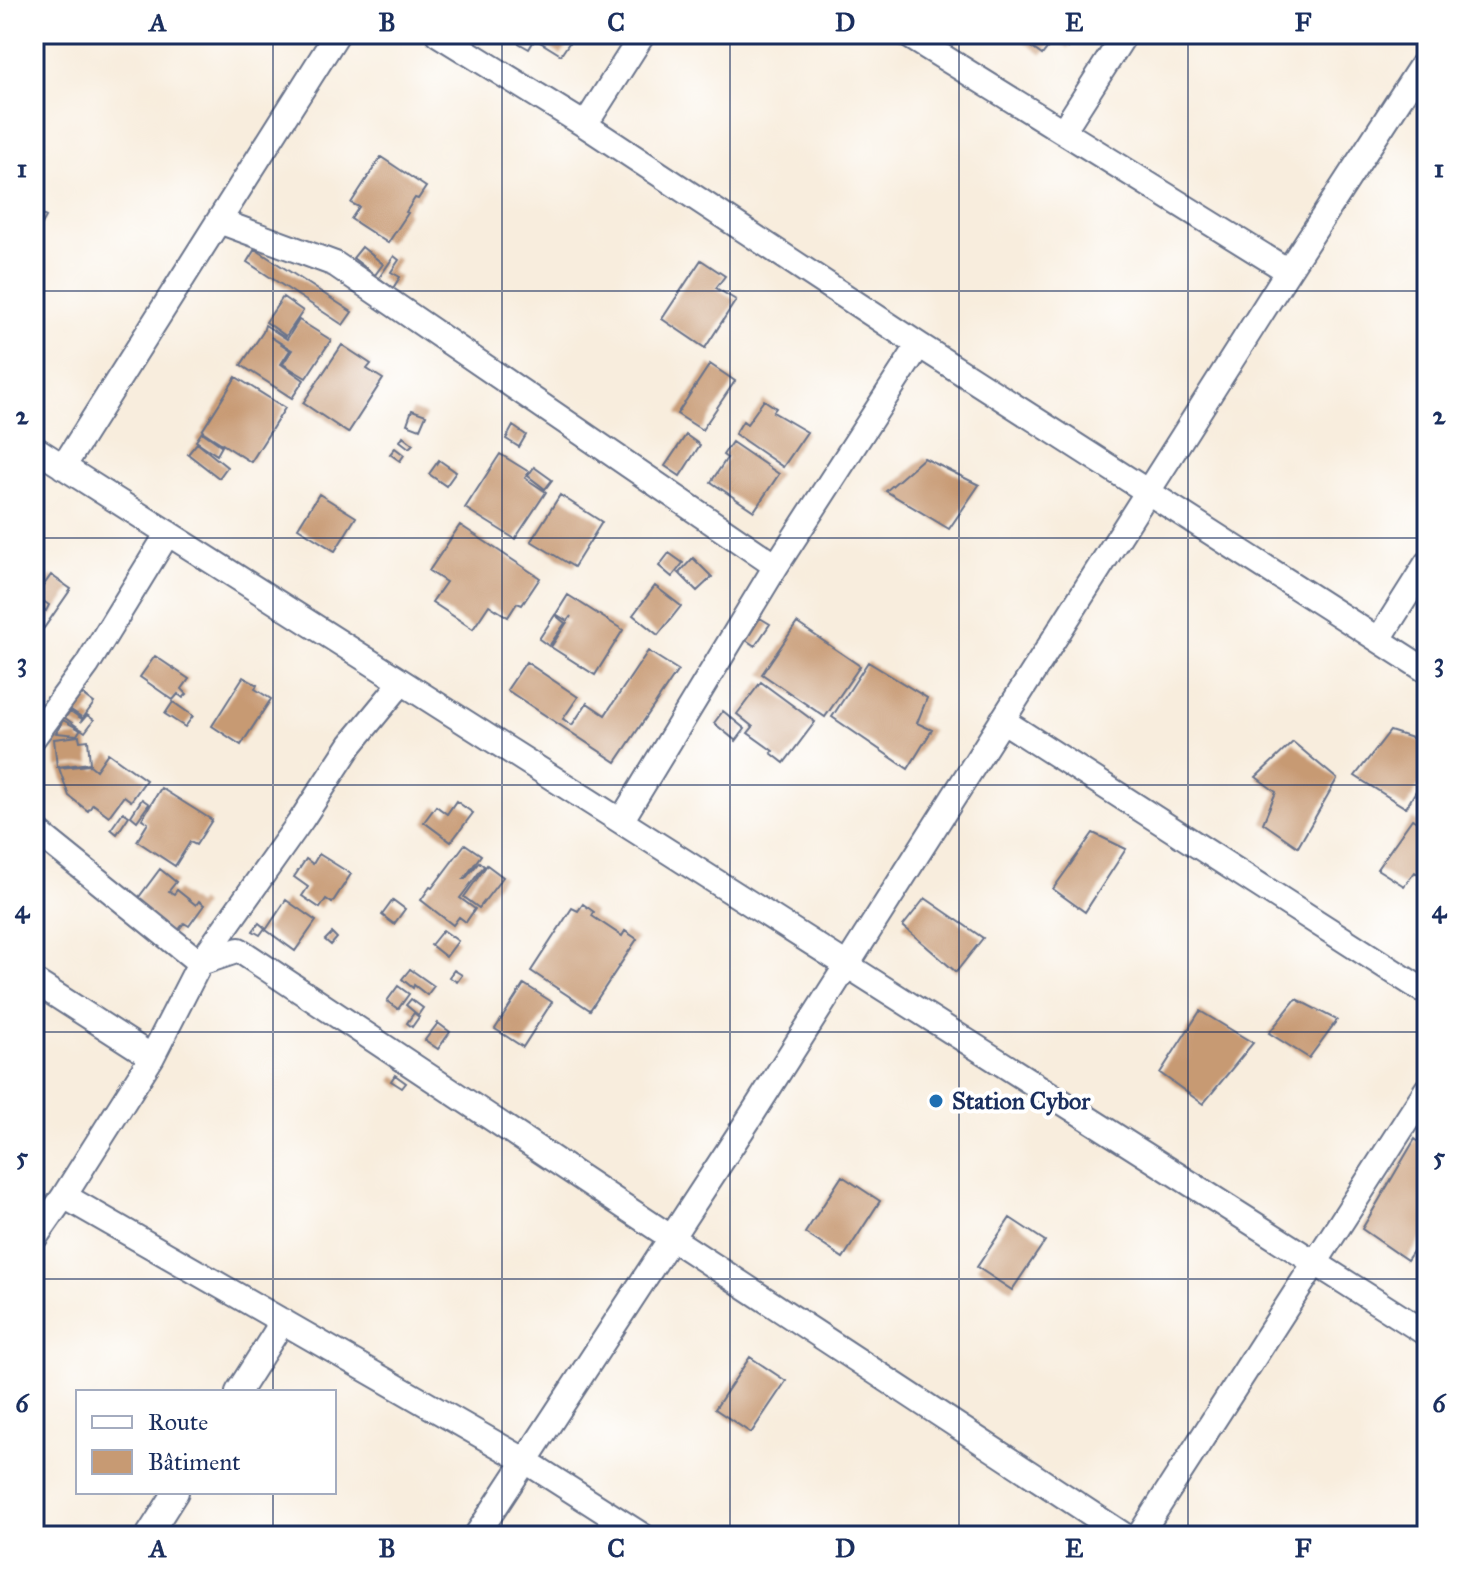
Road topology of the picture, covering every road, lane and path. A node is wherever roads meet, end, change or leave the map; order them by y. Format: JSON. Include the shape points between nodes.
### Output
{"nodes":[{"id":1,"x":337,"y":34,"type":"edge"},
{"id":2,"x":438,"y":34,"type":"edge"},
{"id":3,"x":643,"y":34,"type":"edge"},
{"id":4,"x":906,"y":34,"type":"edge"},
{"id":5,"x":1125,"y":34,"type":"edge"},
{"id":6,"x":1427,"y":57,"type":"edge"},
{"id":7,"x":585,"y":125,"type":"junction"},
{"id":8,"x":1063,"y":131,"type":"junction"},
{"id":9,"x":219,"y":221,"type":"junction"},
{"id":10,"x":1288,"y":271,"type":"junction"},
{"id":11,"x":919,"y":345,"type":"junction"},
{"id":12,"x":34,"y":448,"type":"edge"},
{"id":13,"x":63,"y":467,"type":"junction"},
{"id":14,"x":1147,"y":492,"type":"junction"},
{"id":15,"x":168,"y":533,"type":"junction"},
{"id":16,"x":1427,"y":563,"type":"edge"},
{"id":17,"x":776,"y":566,"type":"junction"},
{"id":18,"x":1379,"y":639,"type":"junction"},
{"id":19,"x":1427,"y":671,"type":"edge"},
{"id":20,"x":402,"y":682,"type":"junction"},
{"id":21,"x":1002,"y":720,"type":"junction"},
{"id":22,"x":34,"y":737,"type":"edge"},
{"id":23,"x":621,"y":821,"type":"junction"},
{"id":24,"x":34,"y":829,"type":"edge"},
{"id":25,"x":200,"y":963,"type":"junction"},
{"id":26,"x":847,"y":965,"type":"junction"},
{"id":27,"x":34,"y":981,"type":"edge"},
{"id":28,"x":1427,"y":993,"type":"edge"},
{"id":29,"x":152,"y":1057,"type":"junction"},
{"id":30,"x":1427,"y":1089,"type":"edge"},
{"id":31,"x":64,"y":1196,"type":"junction"},
{"id":32,"x":670,"y":1237,"type":"junction"},
{"id":33,"x":34,"y":1239,"type":"edge"},
{"id":34,"x":1315,"y":1263,"type":"junction"},
{"id":35,"x":283,"y":1321,"type":"junction"},
{"id":36,"x":1427,"y":1334,"type":"edge"},
{"id":37,"x":239,"y":1390,"type":"edge"},
{"id":38,"x":524,"y":1460,"type":"junction"},
{"id":39,"x":175,"y":1494,"type":"edge"},
{"id":40,"x":148,"y":1536,"type":"edge"},
{"id":41,"x":476,"y":1536,"type":"edge"},
{"id":42,"x":643,"y":1536,"type":"edge"},
{"id":43,"x":1125,"y":1536,"type":"edge"},
{"id":44,"x":1139,"y":1536,"type":"edge"}],
"edges":[{"from":1,"to":9,"type":"street"},
{"from":2,"to":7,"type":"street"},
{"from":3,"to":7,"type":"street"},
{"from":4,"to":8,"type":"street"},
{"from":5,"to":8,"type":"street"},
{"from":6,"to":10,"type":"street"},
{"from":7,"to":11,"type":"street"},
{"from":8,"to":10,"type":"street"},
{"from":9,"to":13,"type":"street"},
{"from":9,"to":17,"type":"street","via":[[335,264]]},
{"from":10,"to":14,"type":"street"},
{"from":11,"to":14,"type":"street"},
{"from":11,"to":17,"type":"street"},
{"from":12,"to":13,"type":"street"},
{"from":13,"to":15,"type":"street"},
{"from":14,"to":18,"type":"street"},
{"from":14,"to":21,"type":"street"},
{"from":15,"to":20,"type":"street"},
{"from":15,"to":22,"type":"street","via":[[87,665]]},
{"from":16,"to":18,"type":"street"},
{"from":17,"to":23,"type":"street"},
{"from":18,"to":19,"type":"street"},
{"from":20,"to":23,"type":"street"},
{"from":20,"to":25,"type":"street","via":[[351,744]]},
{"from":21,"to":26,"type":"street"},
{"from":21,"to":28,"type":"street"},
{"from":23,"to":26,"type":"street"},
{"from":24,"to":25,"type":"street"},
{"from":25,"to":29,"type":"street"},
{"from":25,"to":32,"type":"street","via":[[239,950]]},
{"from":26,"to":32,"type":"street"},
{"from":26,"to":34,"type":"street"},
{"from":27,"to":29,"type":"street"},
{"from":29,"to":31,"type":"street"},
{"from":30,"to":34,"type":"street"},
{"from":31,"to":33,"type":"street"},
{"from":31,"to":35,"type":"street"},
{"from":32,"to":38,"type":"street"},
{"from":32,"to":43,"type":"street"},
{"from":34,"to":36,"type":"street"},
{"from":34,"to":44,"type":"street"},
{"from":35,"to":37,"type":"street"},
{"from":35,"to":38,"type":"street"},
{"from":38,"to":41,"type":"street"},
{"from":38,"to":42,"type":"street"},
{"from":39,"to":40,"type":"street"}]}
